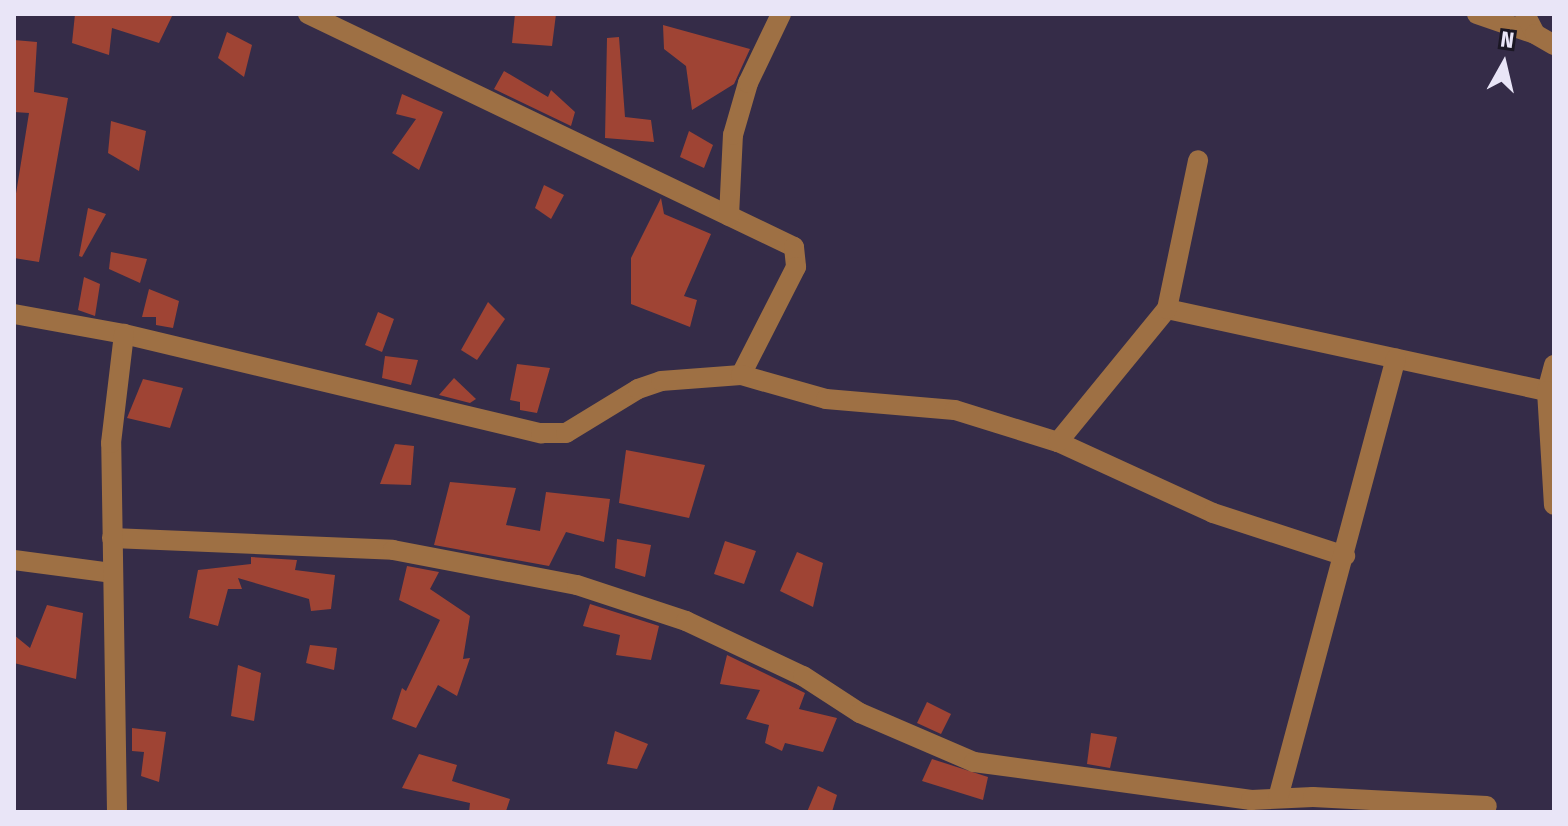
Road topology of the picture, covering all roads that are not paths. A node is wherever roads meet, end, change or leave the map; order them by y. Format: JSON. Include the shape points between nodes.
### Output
{"nodes":[{"id":1,"x":308,"y":14,"type":"edge"},
{"id":2,"x":781,"y":14,"type":"edge"},
{"id":3,"x":1477,"y":14,"type":"edge"},
{"id":4,"x":1525,"y":14,"type":"edge"},
{"id":5,"x":1535,"y":34,"type":"junction"},
{"id":6,"x":1554,"y":45,"type":"edge"},
{"id":7,"x":1198,"y":160,"type":"dead end"},
{"id":8,"x":729,"y":216,"type":"junction"},
{"id":9,"x":1167,"y":309,"type":"junction"},
{"id":10,"x":14,"y":314,"type":"edge"},
{"id":11,"x":124,"y":334,"type":"junction"},
{"id":12,"x":1396,"y":359,"type":"junction"},
{"id":13,"x":1554,"y":365,"type":"edge"},
{"id":14,"x":741,"y":375,"type":"junction"},
{"id":15,"x":1547,"y":391,"type":"junction"},
{"id":16,"x":1058,"y":442,"type":"junction"},
{"id":17,"x":1554,"y":505,"type":"edge"},
{"id":18,"x":112,"y":538,"type":"junction"},
{"id":19,"x":1345,"y":556,"type":"junction"},
{"id":20,"x":14,"y":560,"type":"edge"},
{"id":21,"x":113,"y":573,"type":"junction"},
{"id":22,"x":1278,"y":798,"type":"junction"},
{"id":23,"x":1487,"y":806,"type":"dead end"},
{"id":24,"x":117,"y":812,"type":"edge"}],
"edges":[{"from":1,"to":8,"type":"street"},
{"from":2,"to":8,"type":"street","via":[[748,83],[733,135]]},
{"from":3,"to":5,"type":"street"},
{"from":4,"to":5,"type":"street"},
{"from":5,"to":6,"type":"street"},
{"from":7,"to":9,"type":"street"},
{"from":8,"to":14,"type":"street","via":[[794,247],[798,256]]},
{"from":9,"to":12,"type":"street"},
{"from":9,"to":16,"type":"street"},
{"from":10,"to":11,"type":"street"},
{"from":11,"to":14,"type":"street","via":[[541,433],[566,433],[638,389],[661,381]]},
{"from":11,"to":18,"type":"street","via":[[111,443]]},
{"from":12,"to":15,"type":"street"},
{"from":12,"to":19,"type":"street"},
{"from":13,"to":15,"type":"street"},
{"from":14,"to":16,"type":"street","via":[[826,399],[986,415]]},
{"from":15,"to":17,"type":"street"},
{"from":16,"to":19,"type":"street","via":[[1213,513]]},
{"from":18,"to":21,"type":"street"},
{"from":18,"to":22,"type":"street","via":[[393,550],[577,585],[686,621],[803,676],[860,713],[974,762],[1096,783],[1251,800]]},
{"from":19,"to":22,"type":"street"},
{"from":20,"to":21,"type":"street"},
{"from":21,"to":24,"type":"street"},
{"from":22,"to":23,"type":"street"}]}
